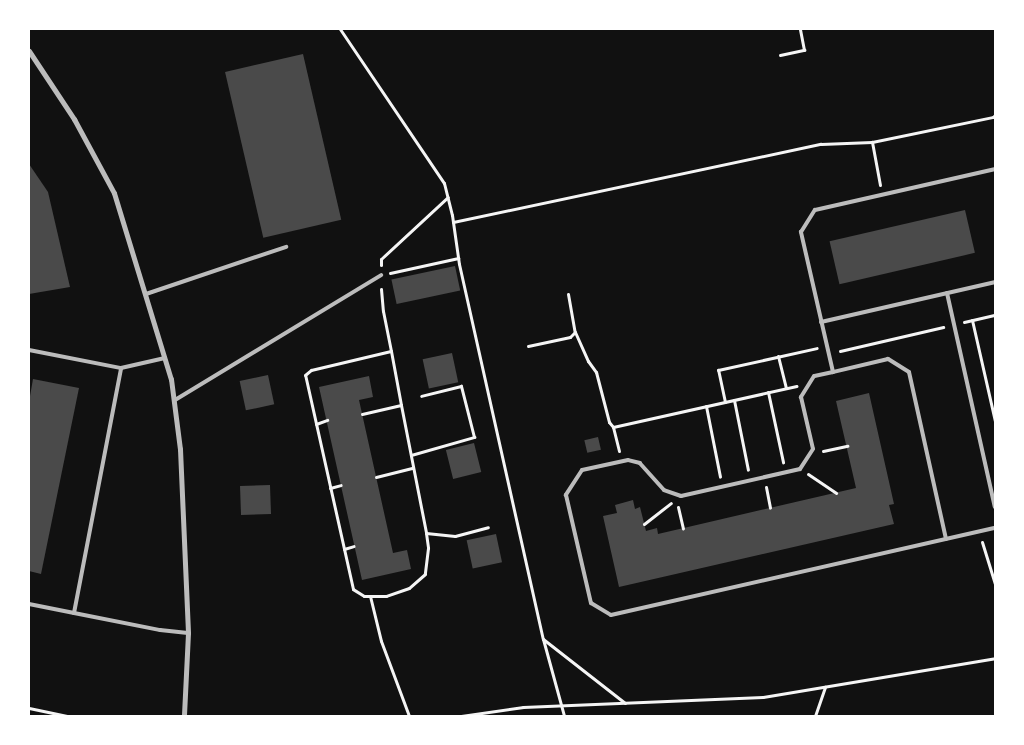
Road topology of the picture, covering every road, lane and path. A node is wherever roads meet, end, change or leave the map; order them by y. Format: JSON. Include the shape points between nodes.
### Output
{"nodes":[{"id":1,"x":340,"y":29,"type":"edge"},
{"id":2,"x":800,"y":29,"type":"edge"},
{"id":3,"x":29,"y":51,"type":"edge"},
{"id":4,"x":780,"y":54,"type":"dead end"},
{"id":5,"x":995,"y":115,"type":"edge"},
{"id":6,"x":872,"y":142,"type":"junction"},
{"id":7,"x":995,"y":169,"type":"edge"},
{"id":8,"x":882,"y":194,"type":"junction"},
{"id":9,"x":448,"y":197,"type":"junction"},
{"id":10,"x":453,"y":222,"type":"junction"},
{"id":11,"x":286,"y":247,"type":"dead end"},
{"id":12,"x":458,"y":258,"type":"junction"},
{"id":13,"x":381,"y":275,"type":"junction"},
{"id":14,"x":995,"y":282,"type":"edge"},
{"id":15,"x":947,"y":293,"type":"junction"},
{"id":16,"x":146,"y":294,"type":"junction"},
{"id":17,"x":568,"y":294,"type":"dead end"},
{"id":18,"x":995,"y":315,"type":"edge"},
{"id":19,"x":972,"y":320,"type":"junction"},
{"id":20,"x":821,"y":322,"type":"junction"},
{"id":21,"x":954,"y":325,"type":"junction"},
{"id":22,"x":575,"y":332,"type":"junction"},
{"id":23,"x":528,"y":346,"type":"dead end"},
{"id":24,"x":827,"y":346,"type":"junction"},
{"id":25,"x":29,"y":350,"type":"edge"},
{"id":26,"x":390,"y":351,"type":"junction"},
{"id":27,"x":828,"y":354,"type":"junction"},
{"id":28,"x":778,"y":356,"type":"junction"},
{"id":29,"x":164,"y":358,"type":"junction"},
{"id":30,"x":120,"y":368,"type":"junction"},
{"id":31,"x":833,"y":372,"type":"junction"},
{"id":32,"x":810,"y":382,"type":"junction"},
{"id":33,"x":786,"y":388,"type":"junction"},
{"id":34,"x":768,"y":392,"type":"junction"},
{"id":35,"x":421,"y":396,"type":"dead end"},
{"id":36,"x":175,"y":400,"type":"junction"},
{"id":37,"x":734,"y":400,"type":"junction"},
{"id":38,"x":725,"y":402,"type":"junction"},
{"id":39,"x":401,"y":405,"type":"junction"},
{"id":40,"x":706,"y":406,"type":"junction"},
{"id":41,"x":362,"y":414,"type":"dead end"},
{"id":42,"x":326,"y":420,"type":"dead end"},
{"id":43,"x":995,"y":421,"type":"edge"},
{"id":44,"x":316,"y":424,"type":"junction"},
{"id":45,"x":613,"y":427,"type":"junction"},
{"id":46,"x":847,"y":446,"type":"dead end"},
{"id":47,"x":813,"y":449,"type":"junction"},
{"id":48,"x":410,"y":455,"type":"junction"},
{"id":49,"x":621,"y":461,"type":"junction"},
{"id":50,"x":413,"y":468,"type":"junction"},
{"id":51,"x":800,"y":469,"type":"junction"},
{"id":52,"x":785,"y":472,"type":"junction"},
{"id":53,"x":376,"y":477,"type":"dead end"},
{"id":54,"x":764,"y":477,"type":"junction"},
{"id":55,"x":750,"y":480,"type":"junction"},
{"id":56,"x":341,"y":485,"type":"dead end"},
{"id":57,"x":722,"y":487,"type":"junction"},
{"id":58,"x":330,"y":488,"type":"junction"},
{"id":59,"x":836,"y":493,"type":"dead end"},
{"id":60,"x":995,"y":507,"type":"edge"},
{"id":61,"x":770,"y":508,"type":"dead end"},
{"id":62,"x":644,"y":524,"type":"dead end"},
{"id":63,"x":488,"y":527,"type":"dead end"},
{"id":64,"x":683,"y":528,"type":"dead end"},
{"id":65,"x":995,"y":528,"type":"edge"},
{"id":66,"x":978,"y":532,"type":"junction"},
{"id":67,"x":426,"y":533,"type":"junction"},
{"id":68,"x":946,"y":539,"type":"junction"},
{"id":69,"x":354,"y":546,"type":"dead end"},
{"id":70,"x":344,"y":549,"type":"junction"},
{"id":71,"x":995,"y":584,"type":"edge"},
{"id":72,"x":370,"y":596,"type":"junction"},
{"id":73,"x":29,"y":604,"type":"edge"},
{"id":74,"x":74,"y":613,"type":"junction"},
{"id":75,"x":188,"y":633,"type":"junction"},
{"id":76,"x":543,"y":638,"type":"junction"},
{"id":77,"x":995,"y":658,"type":"edge"},
{"id":78,"x":825,"y":687,"type":"junction"},
{"id":79,"x":625,"y":704,"type":"junction"},
{"id":80,"x":561,"y":706,"type":"junction"},
{"id":81,"x":29,"y":708,"type":"edge"},
{"id":82,"x":68,"y":716,"type":"edge"},
{"id":83,"x":184,"y":716,"type":"edge"},
{"id":84,"x":409,"y":716,"type":"edge"},
{"id":85,"x":461,"y":716,"type":"edge"},
{"id":86,"x":564,"y":716,"type":"edge"},
{"id":87,"x":815,"y":716,"type":"edge"}],
"edges":[{"from":1,"to":9,"type":"path","via":[[444,183]]},
{"from":2,"to":4,"type":"path","via":[[804,50]]},
{"from":3,"to":16,"type":"street","via":[[74,118],[114,193]]},
{"from":5,"to":6,"type":"path"},
{"from":6,"to":8,"type":"path"},
{"from":6,"to":10,"type":"path","via":[[821,144]]},
{"from":7,"to":8,"type":"lane"},
{"from":8,"to":20,"type":"lane","via":[[815,210],[800,232]]},
{"from":9,"to":10,"type":"path"},
{"from":9,"to":13,"type":"path","via":[[381,259]]},
{"from":10,"to":12,"type":"path"},
{"from":11,"to":16,"type":"lane"},
{"from":12,"to":13,"type":"path"},
{"from":12,"to":76,"type":"path"},
{"from":13,"to":26,"type":"path"},
{"from":13,"to":36,"type":"lane"},
{"from":14,"to":15,"type":"lane"},
{"from":15,"to":20,"type":"lane"},
{"from":15,"to":21,"type":"lane"},
{"from":16,"to":29,"type":"street"},
{"from":17,"to":22,"type":"path"},
{"from":18,"to":19,"type":"path"},
{"from":19,"to":21,"type":"path"},
{"from":19,"to":43,"type":"path"},
{"from":20,"to":24,"type":"lane"},
{"from":21,"to":27,"type":"path"},
{"from":21,"to":60,"type":"lane"},
{"from":22,"to":23,"type":"path","via":[[570,337]]},
{"from":22,"to":45,"type":"path","via":[[596,372]]},
{"from":24,"to":27,"type":"lane"},
{"from":24,"to":28,"type":"path"},
{"from":25,"to":30,"type":"lane"},
{"from":26,"to":39,"type":"path"},
{"from":26,"to":44,"type":"path","via":[[311,370],[305,375]]},
{"from":27,"to":31,"type":"lane"},
{"from":28,"to":33,"type":"path"},
{"from":28,"to":38,"type":"path","via":[[718,370]]},
{"from":29,"to":30,"type":"lane"},
{"from":29,"to":36,"type":"street"},
{"from":30,"to":74,"type":"lane"},
{"from":31,"to":32,"type":"lane","via":[[814,376]]},
{"from":31,"to":68,"type":"lane","via":[[888,359],[909,372]]},
{"from":32,"to":33,"type":"path"},
{"from":32,"to":47,"type":"lane","via":[[801,397]]},
{"from":33,"to":34,"type":"path"},
{"from":34,"to":37,"type":"path"},
{"from":34,"to":52,"type":"path"},
{"from":35,"to":48,"type":"path","via":[[461,386],[474,437]]},
{"from":36,"to":75,"type":"street"},
{"from":37,"to":38,"type":"path"},
{"from":37,"to":55,"type":"path"},
{"from":38,"to":40,"type":"path"},
{"from":39,"to":41,"type":"path"},
{"from":39,"to":48,"type":"path"},
{"from":40,"to":45,"type":"path"},
{"from":40,"to":57,"type":"path"},
{"from":42,"to":44,"type":"path"},
{"from":44,"to":58,"type":"path"},
{"from":45,"to":49,"type":"path"},
{"from":46,"to":47,"type":"path","via":[[822,451]]},
{"from":47,"to":51,"type":"lane"},
{"from":48,"to":50,"type":"path"},
{"from":49,"to":57,"type":"lane","via":[[640,463],[664,490],[681,496]]},
{"from":49,"to":68,"type":"lane","via":[[582,470],[566,495],[591,603],[611,615]]},
{"from":50,"to":53,"type":"path"},
{"from":50,"to":67,"type":"path"},
{"from":51,"to":52,"type":"lane"},
{"from":51,"to":59,"type":"path"},
{"from":52,"to":54,"type":"lane"},
{"from":54,"to":55,"type":"lane"},
{"from":54,"to":61,"type":"path"},
{"from":55,"to":57,"type":"lane"},
{"from":56,"to":58,"type":"path"},
{"from":58,"to":70,"type":"path"},
{"from":62,"to":64,"type":"path","via":[[677,498]]},
{"from":63,"to":67,"type":"path","via":[[454,536]]},
{"from":65,"to":66,"type":"lane"},
{"from":66,"to":68,"type":"lane"},
{"from":66,"to":71,"type":"path"},
{"from":67,"to":72,"type":"path","via":[[425,574],[409,588],[386,596]]},
{"from":69,"to":70,"type":"path"},
{"from":70,"to":72,"type":"path","via":[[353,589]]},
{"from":72,"to":84,"type":"path","via":[[381,641]]},
{"from":73,"to":74,"type":"lane"},
{"from":74,"to":75,"type":"lane"},
{"from":75,"to":83,"type":"street"},
{"from":76,"to":79,"type":"path"},
{"from":76,"to":80,"type":"path"},
{"from":77,"to":78,"type":"path"},
{"from":78,"to":79,"type":"path","via":[[763,697]]},
{"from":78,"to":87,"type":"path"},
{"from":79,"to":80,"type":"path"},
{"from":80,"to":85,"type":"path","via":[[523,707]]},
{"from":80,"to":86,"type":"path"},
{"from":81,"to":82,"type":"path"}]}
